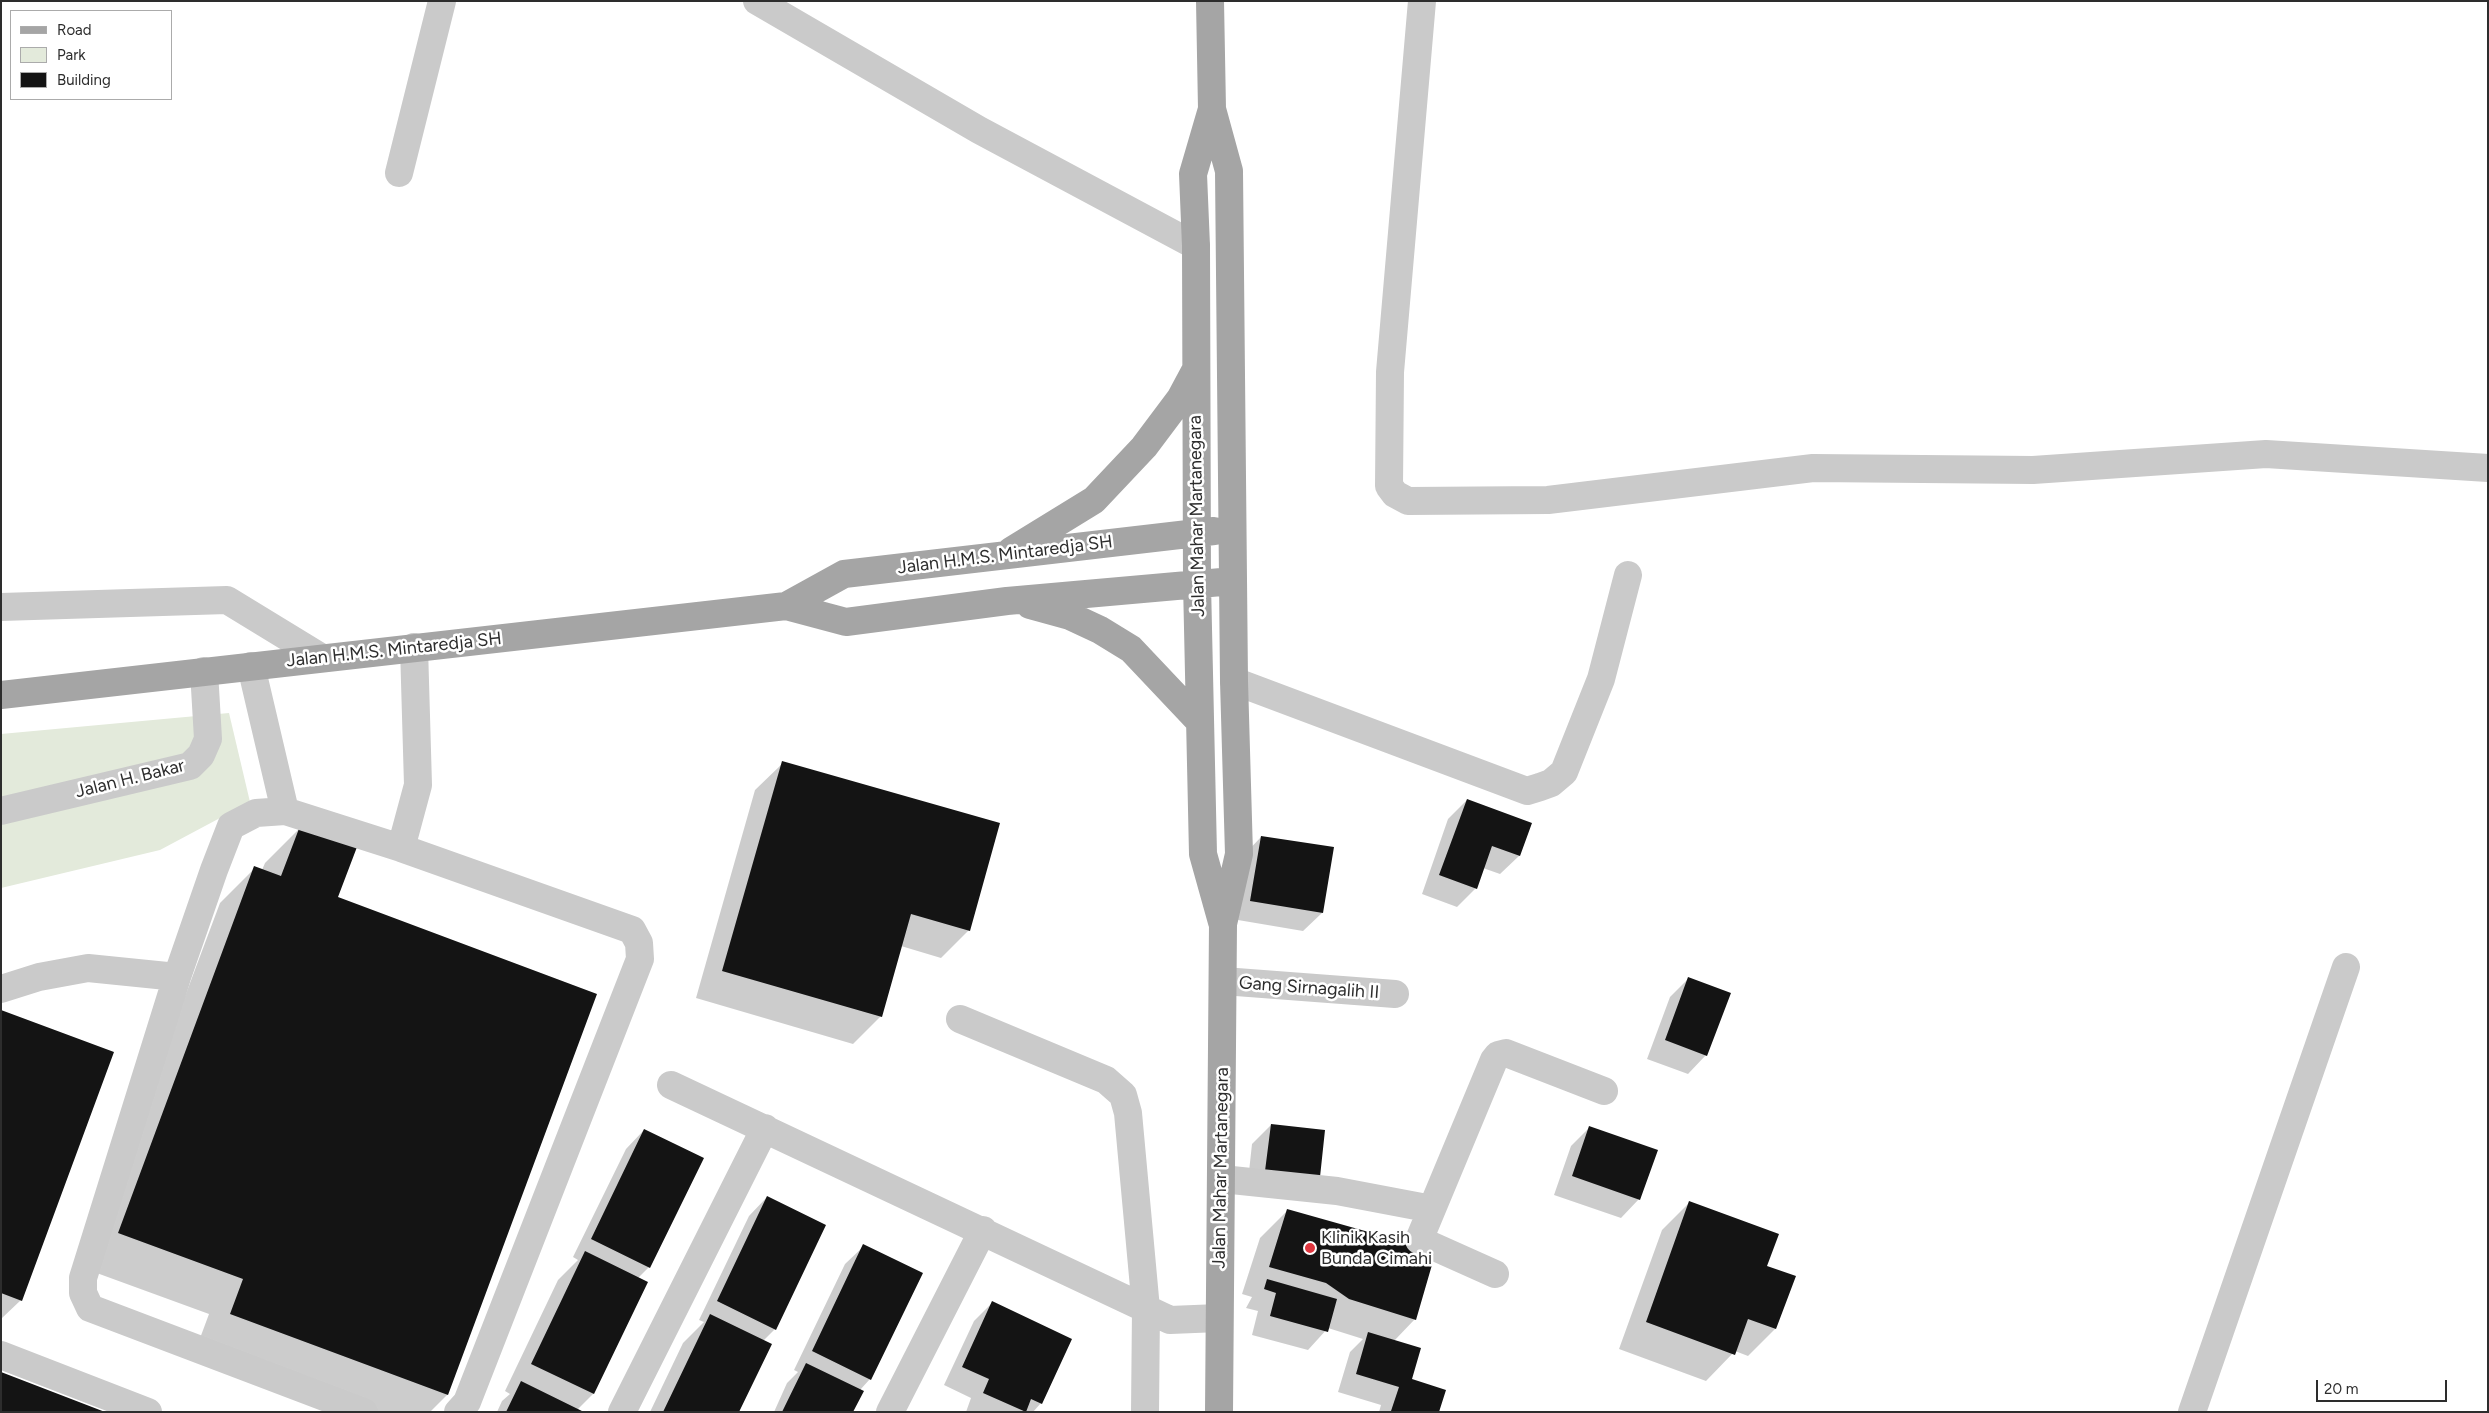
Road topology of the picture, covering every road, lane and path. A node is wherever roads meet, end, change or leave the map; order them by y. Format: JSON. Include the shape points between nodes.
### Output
{"nodes":[{"id":1,"x":442,"y":1,"type":"edge"},
{"id":2,"x":757,"y":1,"type":"edge"},
{"id":3,"x":1210,"y":1,"type":"edge"},
{"id":4,"x":1422,"y":1,"type":"edge"},
{"id":5,"x":1212,"y":109,"type":"junction"},
{"id":6,"x":399,"y":173,"type":"dead end"},
{"id":7,"x":1196,"y":246,"type":"junction"},
{"id":8,"x":1195,"y":370,"type":"junction"},
{"id":9,"x":2488,"y":468,"type":"edge"},
{"id":10,"x":1233,"y":530,"type":"junction"},
{"id":11,"x":1197,"y":532,"type":"junction"},
{"id":12,"x":1003,"y":556,"type":"junction"},
{"id":13,"x":1628,"y":575,"type":"dead end"},
{"id":14,"x":1233,"y":581,"type":"junction"},
{"id":15,"x":1198,"y":583,"type":"junction"},
{"id":16,"x":1007,"y":601,"type":"junction"},
{"id":17,"x":786,"y":606,"type":"junction"},
{"id":18,"x":1,"y":607,"type":"edge"},
{"id":19,"x":414,"y":647,"type":"junction"},
{"id":20,"x":322,"y":658,"type":"junction"},
{"id":21,"x":251,"y":666,"type":"junction"},
{"id":22,"x":204,"y":671,"type":"junction"},
{"id":23,"x":1234,"y":682,"type":"junction"},
{"id":24,"x":1,"y":695,"type":"edge"},
{"id":25,"x":1200,"y":722,"type":"junction"},
{"id":26,"x":1,"y":811,"type":"edge"},
{"id":27,"x":285,"y":811,"type":"junction"},
{"id":28,"x":401,"y":848,"type":"junction"},
{"id":29,"x":1223,"y":924,"type":"junction"},
{"id":30,"x":2346,"y":967,"type":"dead end"},
{"id":31,"x":177,"y":977,"type":"junction"},
{"id":32,"x":1223,"y":981,"type":"junction"},
{"id":33,"x":1,"y":989,"type":"edge"},
{"id":34,"x":1395,"y":994,"type":"dead end"},
{"id":35,"x":960,"y":1019,"type":"dead end"},
{"id":36,"x":671,"y":1085,"type":"dead end"},
{"id":37,"x":1604,"y":1091,"type":"dead end"},
{"id":38,"x":765,"y":1128,"type":"junction"},
{"id":39,"x":1222,"y":1179,"type":"junction"},
{"id":40,"x":1432,"y":1210,"type":"junction"},
{"id":41,"x":983,"y":1230,"type":"junction"},
{"id":42,"x":1495,"y":1274,"type":"dead end"},
{"id":43,"x":1146,"y":1309,"type":"junction"},
{"id":44,"x":1220,"y":1318,"type":"junction"},
{"id":45,"x":1,"y":1355,"type":"edge"},
{"id":46,"x":148,"y":1412,"type":"edge"},
{"id":47,"x":364,"y":1412,"type":"edge"},
{"id":48,"x":458,"y":1412,"type":"edge"},
{"id":49,"x":622,"y":1412,"type":"edge"},
{"id":50,"x":890,"y":1412,"type":"edge"},
{"id":51,"x":1145,"y":1412,"type":"edge"},
{"id":52,"x":1219,"y":1412,"type":"edge"},
{"id":53,"x":2192,"y":1412,"type":"edge"}],
"edges":[{"from":1,"to":6,"type":"street"},
{"from":2,"to":7,"type":"street","via":[[978,130]]},
{"from":3,"to":5,"type":"main road","name":"Jalan Mahar Martanegara"},
{"from":4,"to":9,"type":"street","via":[[1390,372],[1389,486],[1395,494],[1408,501],[1548,500],[1812,468],[2033,470],[2266,454]]},
{"from":5,"to":7,"type":"main road","name":"Jalan Mahar Martanegara","via":[[1193,174]]},
{"from":5,"to":10,"type":"main road","name":"Jalan Mahar Martanegara","via":[[1230,171]]},
{"from":7,"to":8,"type":"main road","name":"Jalan Mahar Martanegara"},
{"from":8,"to":11,"type":"main road","name":"Jalan Mahar Martanegara"},
{"from":8,"to":12,"type":"main road","via":[[1180,399],[1155,433],[1094,500]]},
{"from":10,"to":11,"type":"main road","name":"Jalan H.M.S. Mintaredja SH"},
{"from":10,"to":14,"type":"main road","name":"Jalan Mahar Martanegara"},
{"from":11,"to":12,"type":"main road","name":"Jalan H.M.S. Mintaredja SH"},
{"from":11,"to":15,"type":"main road","name":"Jalan Mahar Martanegara"},
{"from":12,"to":17,"type":"main road","name":"Jalan H.M.S. Mintaredja SH","via":[[844,574]]},
{"from":13,"to":23,"type":"street","via":[[1601,679],[1564,772],[1552,783],[1527,791]]},
{"from":14,"to":15,"type":"main road","name":"Jalan H.M.S. Mintaredja SH"},
{"from":14,"to":23,"type":"main road","name":"Jalan Mahar Martanegara"},
{"from":15,"to":16,"type":"main road","name":"Jalan H.M.S. Mintaredja SH"},
{"from":15,"to":25,"type":"main road","name":"Jalan Mahar Martanegara"},
{"from":16,"to":17,"type":"main road","name":"Jalan H.M.S. Mintaredja SH","via":[[846,622]]},
{"from":16,"to":25,"type":"main road","via":[[1070,616],[1131,649]]},
{"from":17,"to":19,"type":"main road","name":"Jalan H.M.S. Mintaredja SH"},
{"from":18,"to":20,"type":"street","via":[[228,600]]},
{"from":19,"to":20,"type":"main road","name":"Jalan H.M.S. Mintaredja SH"},
{"from":19,"to":28,"type":"street","via":[[418,785]]},
{"from":20,"to":21,"type":"main road","name":"Jalan H.M.S. Mintaredja SH"},
{"from":21,"to":22,"type":"main road","name":"Jalan H.M.S. Mintaredja SH"},
{"from":21,"to":27,"type":"street"},
{"from":22,"to":24,"type":"main road","name":"Jalan H.M.S. Mintaredja SH"},
{"from":22,"to":26,"type":"street","name":"Jalan H. Bakar","via":[[208,739],[201,755],[190,766]]},
{"from":23,"to":29,"type":"main road","name":"Jalan Mahar Martanegara","via":[[1239,854]]},
{"from":25,"to":29,"type":"main road","name":"Jalan Mahar Martanegara","via":[[1203,854]]},
{"from":27,"to":28,"type":"street"},
{"from":27,"to":31,"type":"street","via":[[256,813],[231,826]]},
{"from":28,"to":48,"type":"street","via":[[632,930],[639,944],[640,959],[467,1402]]},
{"from":29,"to":32,"type":"main road","name":"Jalan Mahar Martanegara"},
{"from":30,"to":53,"type":"street"},
{"from":31,"to":33,"type":"street","via":[[88,968],[39,977]]},
{"from":31,"to":47,"type":"street","via":[[83,1278],[83,1293],[90,1308]]},
{"from":32,"to":34,"type":"street","name":"Gang Sirnagalih II"},
{"from":32,"to":39,"type":"main road","name":"Jalan Mahar Martanegara"},
{"from":35,"to":43,"type":"street","via":[[1106,1080],[1123,1094],[1128,1113]]},
{"from":36,"to":38,"type":"street"},
{"from":37,"to":40,"type":"street","via":[[1506,1053],[1498,1055]]},
{"from":38,"to":41,"type":"street"},
{"from":38,"to":49,"type":"street"},
{"from":39,"to":40,"type":"street","via":[[1337,1191]]},
{"from":39,"to":44,"type":"main road","name":"Jalan Mahar Martanegara"},
{"from":40,"to":42,"type":"street","via":[[1419,1240]]},
{"from":41,"to":43,"type":"street"},
{"from":41,"to":50,"type":"street"},
{"from":43,"to":44,"type":"street","via":[[1170,1320]]},
{"from":43,"to":51,"type":"street"},
{"from":44,"to":52,"type":"main road","name":"Jalan Mahar Martanegara"},
{"from":45,"to":46,"type":"street"}]}
